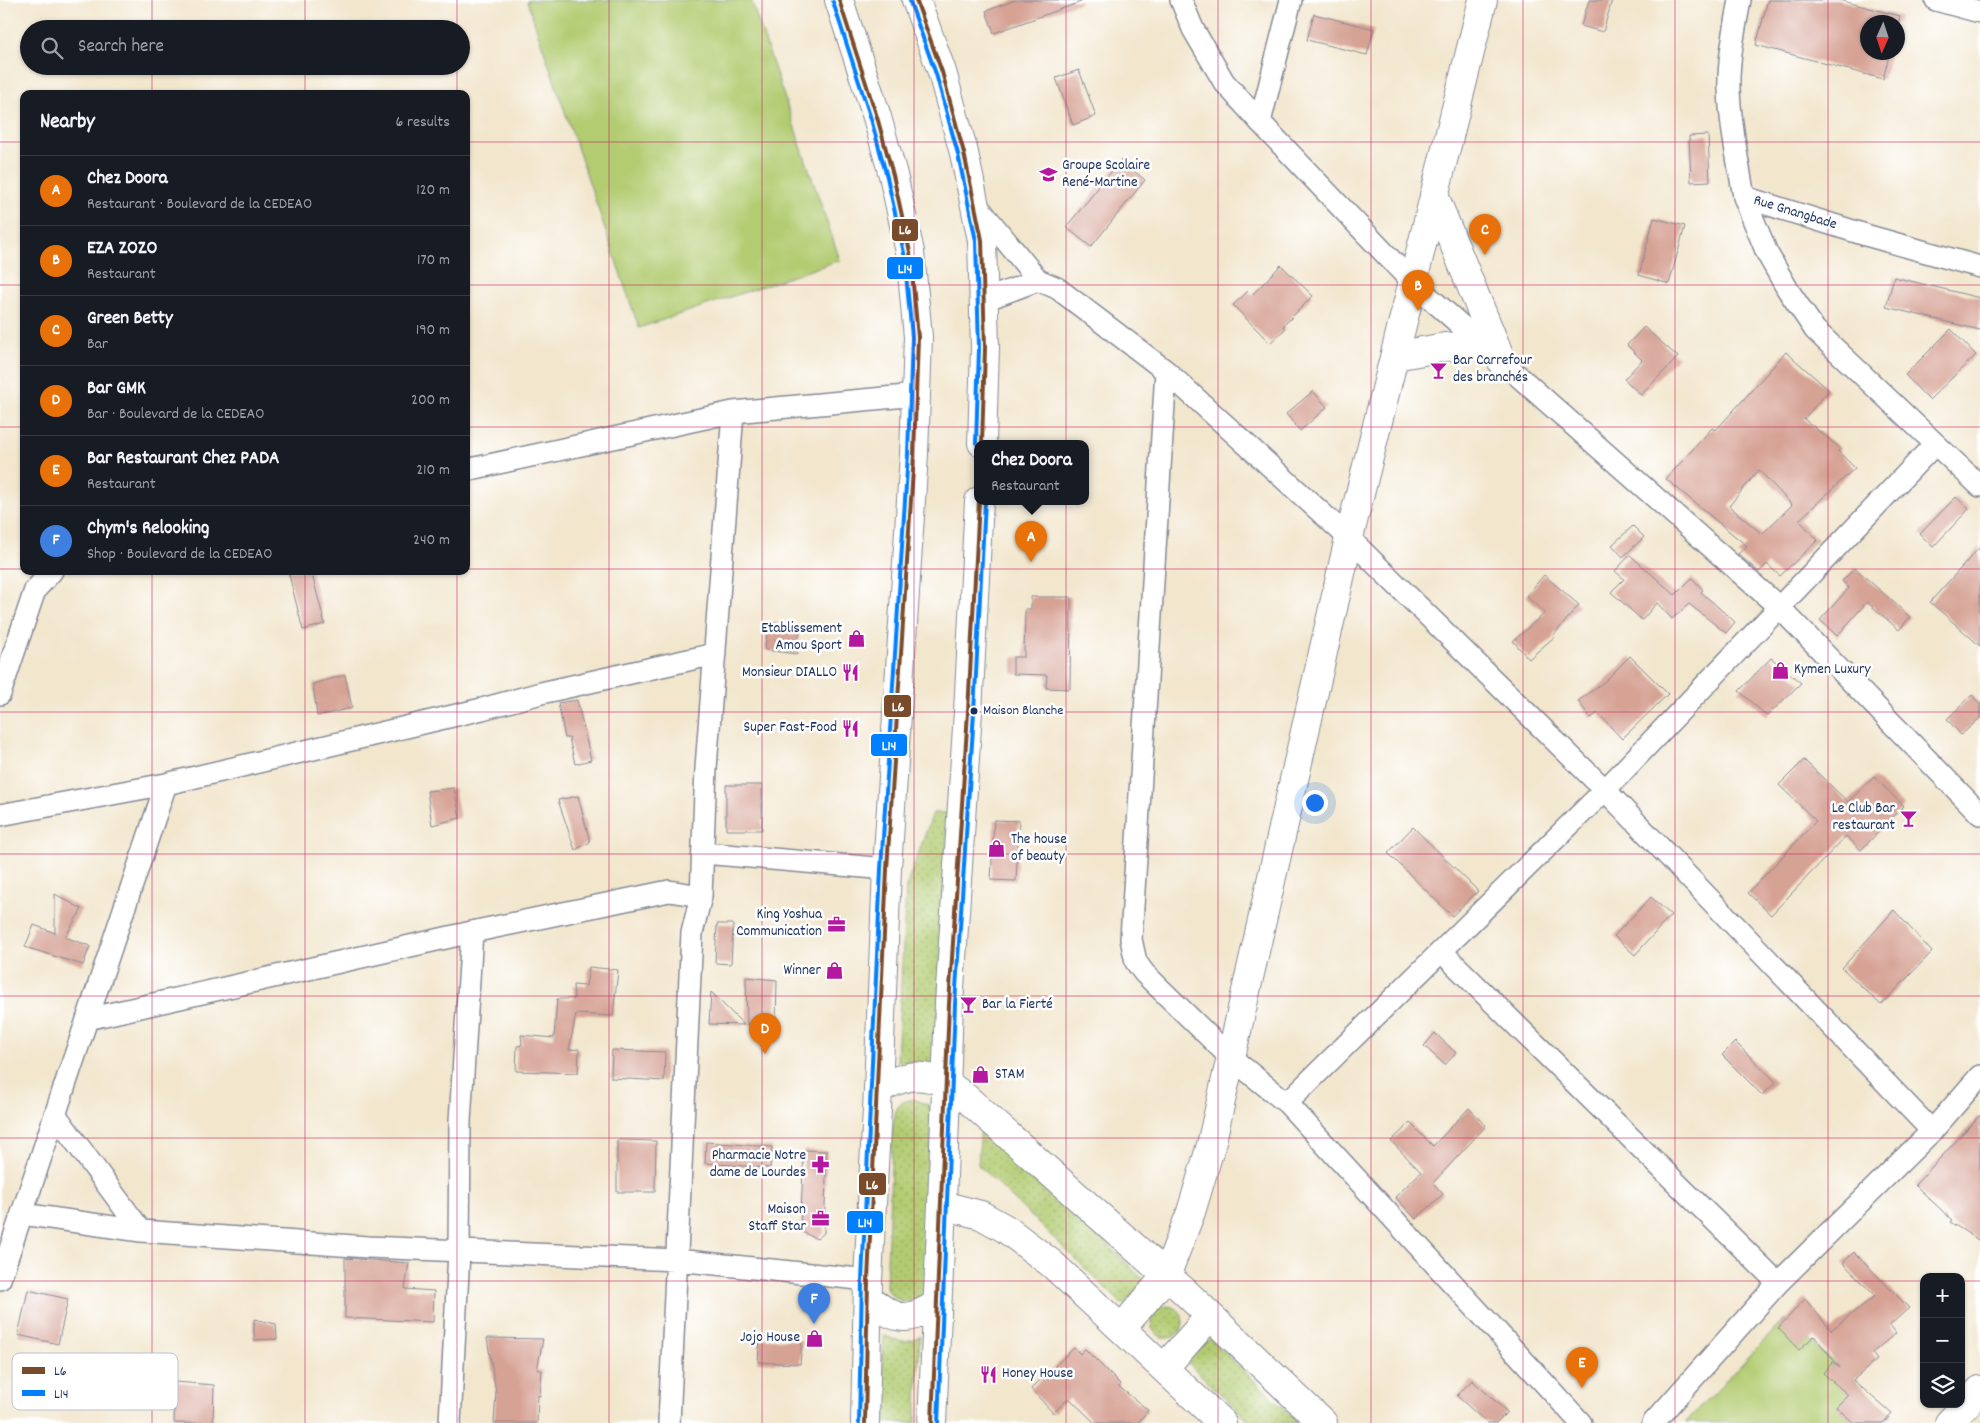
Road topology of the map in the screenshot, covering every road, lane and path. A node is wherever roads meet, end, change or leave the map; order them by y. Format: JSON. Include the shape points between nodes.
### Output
{"nodes":[{"id":1,"x":839,"y":0,"type":"edge"},
{"id":2,"x":916,"y":0,"type":"edge"},
{"id":3,"x":1181,"y":0,"type":"edge"},
{"id":4,"x":1291,"y":0,"type":"edge"},
{"id":5,"x":1483,"y":0,"type":"edge"},
{"id":6,"x":1740,"y":0,"type":"edge"},
{"id":7,"x":1936,"y":0,"type":"edge"},
{"id":8,"x":1980,"y":12,"type":"edge"},
{"id":9,"x":1260,"y":122,"type":"junction"},
{"id":10,"x":1434,"y":195,"type":"junction"},
{"id":11,"x":1744,"y":197,"type":"junction"},
{"id":12,"x":975,"y":202,"type":"junction"},
{"id":13,"x":1980,"y":267,"type":"edge"},
{"id":14,"x":1038,"y":280,"type":"junction"},
{"id":15,"x":1412,"y":282,"type":"junction"},
{"id":16,"x":985,"y":300,"type":"junction"},
{"id":17,"x":1481,"y":345,"type":"junction"},
{"id":18,"x":1395,"y":356,"type":"junction"},
{"id":19,"x":1503,"y":364,"type":"junction"},
{"id":20,"x":1166,"y":371,"type":"junction"},
{"id":21,"x":917,"y":395,"type":"junction"},
{"id":22,"x":733,"y":412,"type":"junction"},
{"id":23,"x":982,"y":440,"type":"edge"},
{"id":24,"x":1935,"y":444,"type":"junction"},
{"id":25,"x":470,"y":469,"type":"edge"},
{"id":26,"x":1980,"y":486,"type":"edge"},
{"id":27,"x":979,"y":505,"type":"edge"},
{"id":28,"x":1349,"y":538,"type":"junction"},
{"id":29,"x":48,"y":575,"type":"edge"},
{"id":30,"x":1780,"y":608,"type":"junction"},
{"id":31,"x":715,"y":654,"type":"junction"},
{"id":32,"x":0,"y":694,"type":"edge"},
{"id":33,"x":166,"y":784,"type":"junction"},
{"id":34,"x":1605,"y":790,"type":"junction"},
{"id":35,"x":1980,"y":814,"type":"edge"},
{"id":36,"x":0,"y":815,"type":"edge"},
{"id":37,"x":703,"y":853,"type":"junction"},
{"id":38,"x":887,"y":869,"type":"junction"},
{"id":39,"x":701,"y":896,"type":"junction"},
{"id":40,"x":472,"y":932,"type":"junction"},
{"id":41,"x":1442,"y":952,"type":"junction"},
{"id":42,"x":87,"y":1019,"type":"junction"},
{"id":43,"x":1230,"y":1057,"type":"junction"},
{"id":44,"x":1980,"y":1076,"type":"edge"},
{"id":45,"x":946,"y":1083,"type":"junction"},
{"id":46,"x":878,"y":1090,"type":"junction"},
{"id":47,"x":1287,"y":1104,"type":"junction"},
{"id":48,"x":55,"y":1114,"type":"junction"},
{"id":49,"x":1932,"y":1131,"type":"junction"},
{"id":50,"x":942,"y":1205,"type":"junction"},
{"id":51,"x":22,"y":1214,"type":"junction"},
{"id":52,"x":141,"y":1231,"type":"junction"},
{"id":53,"x":459,"y":1252,"type":"junction"},
{"id":54,"x":676,"y":1260,"type":"junction"},
{"id":55,"x":1166,"y":1276,"type":"junction"},
{"id":56,"x":0,"y":1279,"type":"edge"},
{"id":57,"x":1778,"y":1283,"type":"junction"},
{"id":58,"x":868,"y":1290,"type":"junction"},
{"id":59,"x":937,"y":1304,"type":"junction"},
{"id":60,"x":1210,"y":1316,"type":"junction"},
{"id":61,"x":1122,"y":1328,"type":"junction"},
{"id":62,"x":1164,"y":1368,"type":"junction"},
{"id":63,"x":1980,"y":1390,"type":"edge"},
{"id":64,"x":450,"y":1423,"type":"edge"},
{"id":65,"x":670,"y":1423,"type":"edge"},
{"id":66,"x":865,"y":1423,"type":"edge"},
{"id":67,"x":932,"y":1423,"type":"edge"},
{"id":68,"x":1222,"y":1423,"type":"edge"},
{"id":69,"x":1323,"y":1423,"type":"edge"},
{"id":70,"x":1581,"y":1423,"type":"edge"},
{"id":71,"x":1653,"y":1423,"type":"edge"},
{"id":72,"x":1949,"y":1423,"type":"edge"}],
"edges":[{"from":1,"to":21,"type":"main road","via":[[877,117],[910,252],[918,337]]},
{"from":2,"to":12,"type":"main road","via":[[942,72]]},
{"from":3,"to":9,"type":"street","via":[[1193,29],[1224,82]]},
{"from":4,"to":9,"type":"street"},
{"from":5,"to":10,"type":"main road"},
{"from":6,"to":11,"type":"street","name":"Rue Gnangbade","via":[[1729,88]]},
{"from":7,"to":8,"type":"street"},
{"from":9,"to":15,"type":"street"},
{"from":10,"to":15,"type":"main road"},
{"from":10,"to":19,"type":"main road"},
{"from":11,"to":13,"type":"street","name":"Rue Gnangbade"},
{"from":11,"to":24,"type":"street","via":[[1767,253],[1815,330]]},
{"from":12,"to":14,"type":"street"},
{"from":12,"to":16,"type":"main road","via":[[982,240]]},
{"from":14,"to":16,"type":"street"},
{"from":14,"to":20,"type":"street","via":[[1057,288]]},
{"from":15,"to":17,"type":"street"},
{"from":15,"to":18,"type":"main road"},
{"from":16,"to":23,"type":"main road"},
{"from":17,"to":18,"type":"main road","via":[[1445,347]]},
{"from":17,"to":19,"type":"street"},
{"from":18,"to":28,"type":"main road"},
{"from":19,"to":30,"type":"street"},
{"from":20,"to":28,"type":"street"},
{"from":20,"to":43,"type":"street","via":[[1131,939],[1136,962],[1144,972]]},
{"from":21,"to":22,"type":"street"},
{"from":21,"to":38,"type":"main road"},
{"from":22,"to":25,"type":"street"},
{"from":22,"to":31,"type":"street"},
{"from":24,"to":26,"type":"street"},
{"from":24,"to":30,"type":"street"},
{"from":27,"to":45,"type":"main road"},
{"from":28,"to":34,"type":"street"},
{"from":28,"to":43,"type":"main road"},
{"from":29,"to":32,"type":"street","via":[[35,590]]},
{"from":30,"to":34,"type":"street"},
{"from":30,"to":35,"type":"street"},
{"from":31,"to":33,"type":"street"},
{"from":31,"to":37,"type":"street"},
{"from":33,"to":36,"type":"street"},
{"from":33,"to":42,"type":"street"},
{"from":34,"to":41,"type":"street"},
{"from":34,"to":49,"type":"street"},
{"from":37,"to":38,"type":"street"},
{"from":37,"to":39,"type":"street"},
{"from":38,"to":46,"type":"main road"},
{"from":39,"to":40,"type":"street","via":[[669,891]]},
{"from":39,"to":54,"type":"street","via":[[692,932]]},
{"from":40,"to":42,"type":"street"},
{"from":40,"to":53,"type":"street","via":[[460,1121]]},
{"from":41,"to":47,"type":"street"},
{"from":41,"to":57,"type":"street"},
{"from":42,"to":48,"type":"street"},
{"from":43,"to":47,"type":"street"},
{"from":43,"to":55,"type":"main road","via":[[1211,1144],[1191,1212]]},
{"from":44,"to":49,"type":"street"},
{"from":45,"to":46,"type":"main road","via":[[932,1076],[910,1076],[894,1080]]},
{"from":45,"to":50,"type":"main road"},
{"from":45,"to":55,"type":"main road"},
{"from":46,"to":58,"type":"main road"},
{"from":47,"to":70,"type":"street"},
{"from":48,"to":51,"type":"street"},
{"from":48,"to":52,"type":"street"},
{"from":49,"to":57,"type":"street"},
{"from":50,"to":59,"type":"main road"},
{"from":50,"to":61,"type":"main road","via":[[981,1215],[1006,1229],[1052,1264]]},
{"from":51,"to":52,"type":"street"},
{"from":51,"to":56,"type":"street"},
{"from":52,"to":53,"type":"street"},
{"from":53,"to":54,"type":"street"},
{"from":53,"to":64,"type":"street"},
{"from":54,"to":58,"type":"street"},
{"from":54,"to":65,"type":"street"},
{"from":55,"to":60,"type":"main road"},
{"from":55,"to":61,"type":"main road"},
{"from":57,"to":71,"type":"street"},
{"from":58,"to":59,"type":"main road","via":[[886,1313],[902,1318],[920,1315]]},
{"from":58,"to":66,"type":"main road"},
{"from":59,"to":67,"type":"main road"},
{"from":60,"to":62,"type":"main road"},
{"from":60,"to":69,"type":"main road"},
{"from":61,"to":62,"type":"main road"},
{"from":62,"to":68,"type":"main road"},
{"from":63,"to":72,"type":"main road"}]}
